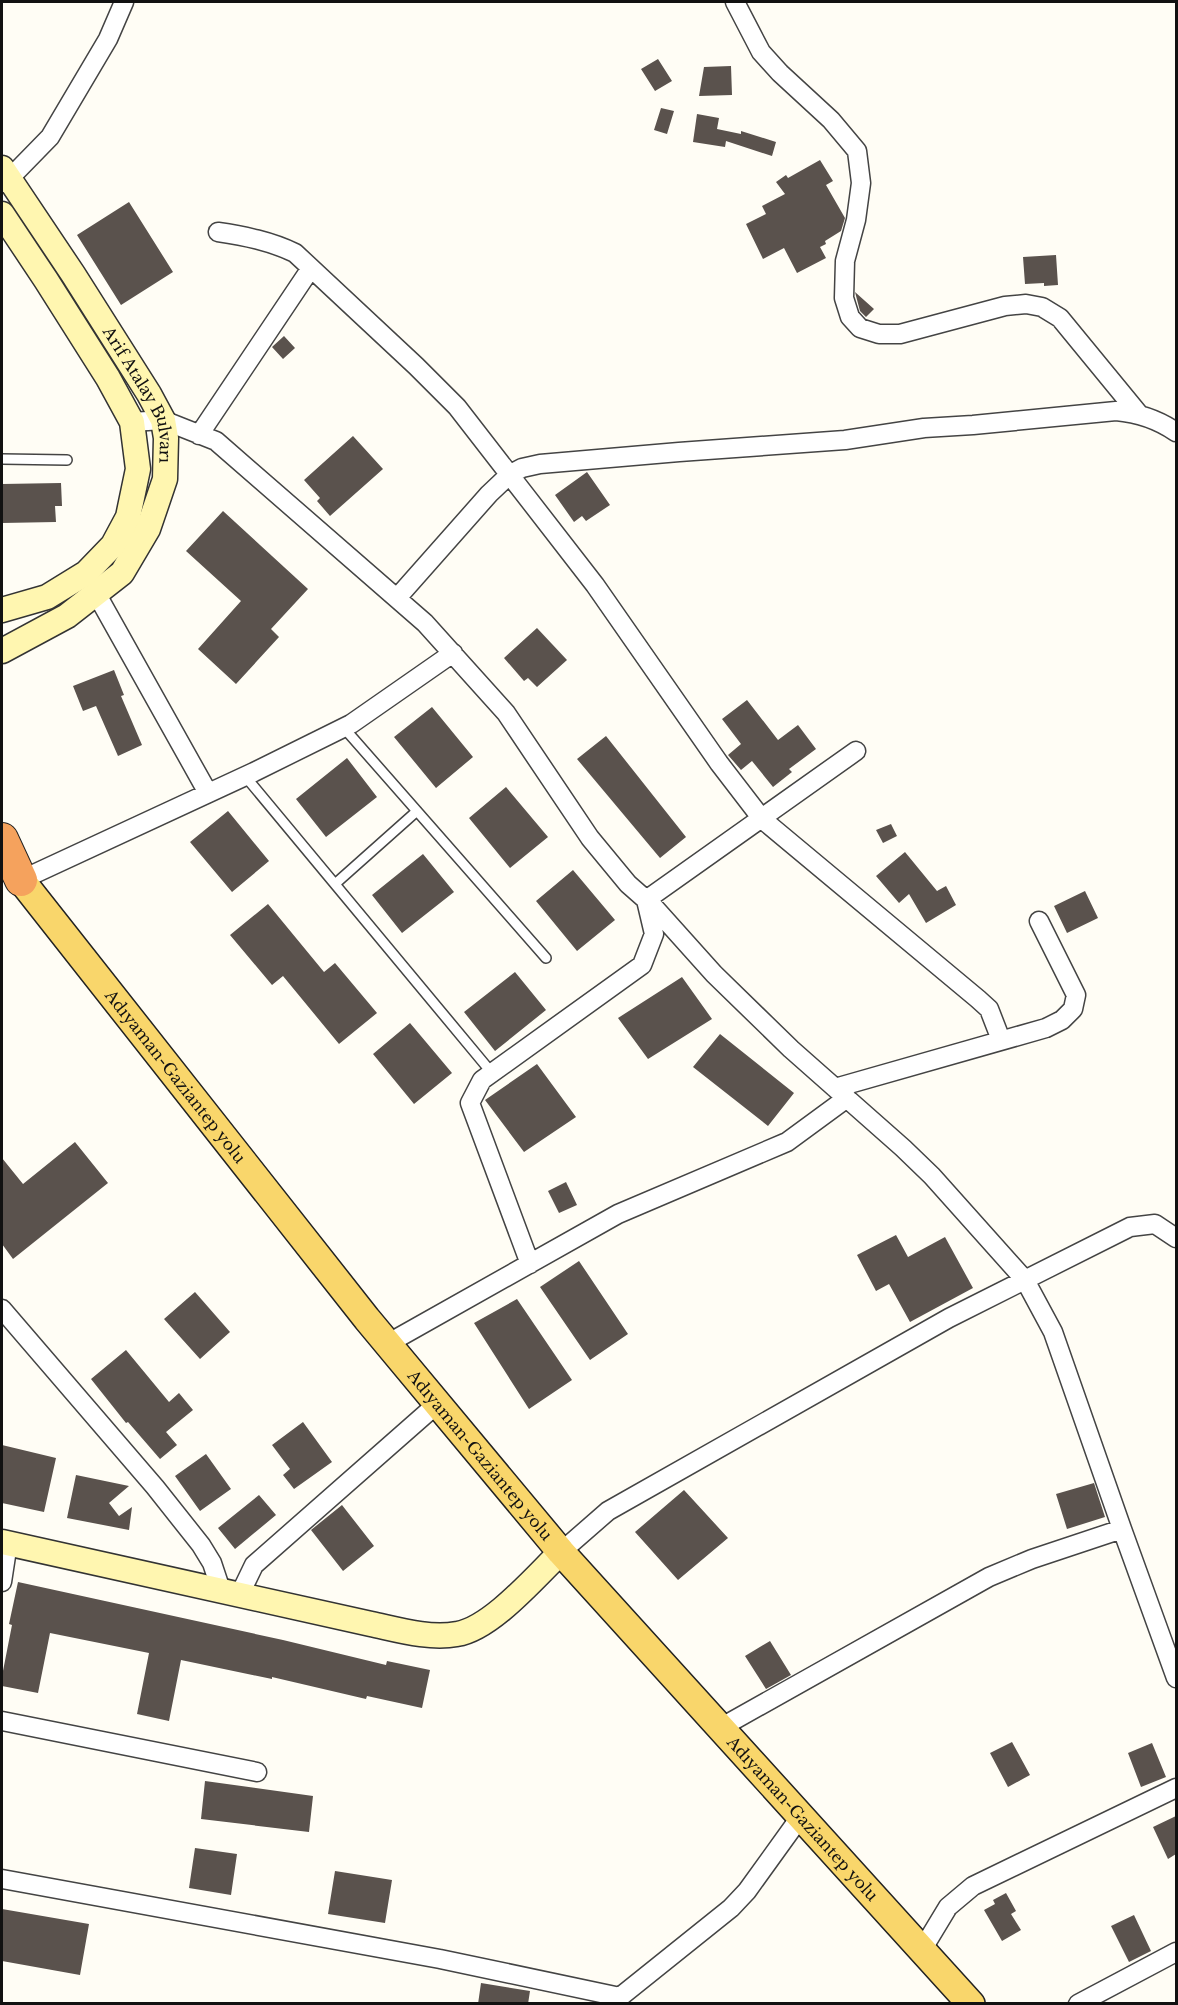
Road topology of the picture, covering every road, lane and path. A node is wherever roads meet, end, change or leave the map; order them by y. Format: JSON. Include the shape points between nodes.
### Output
{"nodes":[{"id":1,"x":124,"y":2,"type":"edge"},
{"id":2,"x":735,"y":2,"type":"edge"},
{"id":3,"x":4,"y":177,"type":"edge"},
{"id":4,"x":2,"y":214,"type":"edge"},
{"id":5,"x":218,"y":232,"type":"dead end"},
{"id":6,"x":311,"y":268,"type":"junction"},
{"id":7,"x":1138,"y":413,"type":"junction"},
{"id":8,"x":163,"y":420,"type":"junction"},
{"id":9,"x":132,"y":422,"type":"junction"},
{"id":10,"x":1176,"y":432,"type":"edge"},
{"id":11,"x":199,"y":435,"type":"junction"},
{"id":12,"x":2,"y":459,"type":"edge"},
{"id":13,"x":66,"y":459,"type":"dead end"},
{"id":14,"x":509,"y":475,"type":"junction"},
{"id":15,"x":96,"y":593,"type":"junction"},
{"id":16,"x":397,"y":598,"type":"junction"},
{"id":17,"x":2,"y":610,"type":"edge"},
{"id":18,"x":2,"y":651,"type":"edge"},
{"id":19,"x":453,"y":653,"type":"junction"},
{"id":20,"x":344,"y":728,"type":"junction"},
{"id":21,"x":856,"y":751,"type":"dead end"},
{"id":22,"x":245,"y":776,"type":"junction"},
{"id":23,"x":208,"y":793,"type":"junction"},
{"id":24,"x":417,"y":811,"type":"junction"},
{"id":25,"x":762,"y":819,"type":"junction"},
{"id":26,"x":2,"y":839,"type":"edge"},
{"id":27,"x":11,"y":874,"type":"edge"},
{"id":28,"x":335,"y":884,"type":"junction"},
{"id":29,"x":646,"y":900,"type":"junction"},
{"id":30,"x":1039,"y":921,"type":"dead end"},
{"id":31,"x":546,"y":958,"type":"dead end"},
{"id":32,"x":1001,"y":1040,"type":"junction"},
{"id":33,"x":492,"y":1073,"type":"junction"},
{"id":34,"x":841,"y":1093,"type":"junction"},
{"id":35,"x":1176,"y":1238,"type":"edge"},
{"id":36,"x":530,"y":1264,"type":"junction"},
{"id":37,"x":1025,"y":1280,"type":"junction"},
{"id":38,"x":2,"y":1309,"type":"edge"},
{"id":39,"x":387,"y":1344,"type":"junction"},
{"id":40,"x":437,"y":1404,"type":"junction"},
{"id":41,"x":1122,"y":1529,"type":"junction"},
{"id":42,"x":5,"y":1543,"type":"edge"},
{"id":43,"x":561,"y":1552,"type":"junction"},
{"id":44,"x":2,"y":1582,"type":"edge"},
{"id":45,"x":231,"y":1592,"type":"junction"},
{"id":46,"x":1176,"y":1678,"type":"edge"},
{"id":47,"x":2,"y":1721,"type":"edge"},
{"id":48,"x":720,"y":1728,"type":"junction"},
{"id":49,"x":257,"y":1772,"type":"dead end"},
{"id":50,"x":1176,"y":1788,"type":"edge"},
{"id":51,"x":801,"y":1816,"type":"junction"},
{"id":52,"x":2,"y":1879,"type":"edge"},
{"id":53,"x":922,"y":1950,"type":"junction"},
{"id":54,"x":1176,"y":1952,"type":"edge"},
{"id":55,"x":623,"y":2000,"type":"edge"},
{"id":56,"x":971,"y":2004,"type":"edge"},
{"id":57,"x":1078,"y":2004,"type":"edge"}],
"edges":[{"from":1,"to":3,"type":"street","via":[[108,39],[50,137]]},
{"from":2,"to":7,"type":"street","via":[[761,52],[857,151],[861,183],[845,261],[844,298],[850,317],[860,328],[879,334],[900,334],[1005,306],[1042,307],[1060,318]]},
{"from":3,"to":8,"type":"main road","name":"Arif Atalay Bulvarı","via":[[73,274]]},
{"from":4,"to":9,"type":"main road","name":"Arif Atalay Bulvarı"},
{"from":5,"to":6,"type":"street","via":[[278,245],[295,253]]},
{"from":6,"to":11,"type":"street"},
{"from":6,"to":14,"type":"street","via":[[458,407]]},
{"from":7,"to":10,"type":"street"},
{"from":7,"to":14,"type":"street","via":[[1068,415],[924,428],[845,440],[540,464]]},
{"from":8,"to":9,"type":"street"},
{"from":8,"to":11,"type":"street"},
{"from":8,"to":15,"type":"main road","name":"Arif Atalay Bulvarı","via":[[165,479],[147,529],[122,573]]},
{"from":9,"to":17,"type":"main road","name":"Arif Atalay Bulvarı","via":[[138,469],[128,517],[113,545],[86,573],[47,597]]},
{"from":11,"to":16,"type":"street","via":[[216,441]]},
{"from":12,"to":13,"type":"lane"},
{"from":14,"to":16,"type":"street"},
{"from":14,"to":25,"type":"street","via":[[595,585]]},
{"from":15,"to":18,"type":"main road","name":"Arif Atalay Bulvarı","via":[[67,616]]},
{"from":15,"to":23,"type":"street"},
{"from":16,"to":19,"type":"street"},
{"from":19,"to":20,"type":"street"},
{"from":19,"to":29,"type":"street","via":[[506,713],[590,838]]},
{"from":20,"to":22,"type":"street"},
{"from":20,"to":24,"type":"lane"},
{"from":21,"to":25,"type":"street"},
{"from":22,"to":23,"type":"street"},
{"from":22,"to":28,"type":"lane"},
{"from":23,"to":27,"type":"street"},
{"from":24,"to":28,"type":"lane"},
{"from":24,"to":31,"type":"lane"},
{"from":25,"to":29,"type":"street"},
{"from":25,"to":32,"type":"street","via":[[989,1009]]},
{"from":26,"to":27,"type":"highway"},
{"from":27,"to":39,"type":"main road","name":"Adıyaman-Gaziantep yolu"},
{"from":28,"to":33,"type":"lane"},
{"from":29,"to":33,"type":"street","via":[[654,934],[642,965]]},
{"from":29,"to":34,"type":"street","via":[[714,974]]},
{"from":30,"to":32,"type":"street","via":[[1076,995],[1073,1009],[1046,1028]]},
{"from":32,"to":34,"type":"street"},
{"from":33,"to":36,"type":"street","via":[[482,1080],[470,1103]]},
{"from":34,"to":36,"type":"street","via":[[787,1142],[618,1214]]},
{"from":34,"to":37,"type":"street","via":[[932,1176]]},
{"from":35,"to":37,"type":"street","via":[[1155,1224],[1130,1227]]},
{"from":36,"to":39,"type":"street"},
{"from":37,"to":41,"type":"street","via":[[1053,1332]]},
{"from":37,"to":43,"type":"street","via":[[949,1318],[608,1511]]},
{"from":38,"to":45,"type":"street","via":[[155,1487],[201,1545]]},
{"from":39,"to":40,"type":"main road","name":"Adıyaman-Gaziantep yolu"},
{"from":40,"to":43,"type":"main road","name":"Adıyaman-Gaziantep yolu"},
{"from":40,"to":45,"type":"street","via":[[268,1551]]},
{"from":41,"to":46,"type":"street"},
{"from":41,"to":48,"type":"street","via":[[989,1577]]},
{"from":42,"to":44,"type":"street"},
{"from":42,"to":45,"type":"main road"},
{"from":43,"to":45,"type":"main road","via":[[492,1617],[458,1634],[415,1633]]},
{"from":43,"to":48,"type":"main road","name":"Adıyaman-Gaziantep yolu"},
{"from":47,"to":49,"type":"street"},
{"from":48,"to":51,"type":"main road","name":"Adıyaman-Gaziantep yolu"},
{"from":50,"to":53,"type":"street","via":[[973,1886],[948,1907]]},
{"from":51,"to":53,"type":"main road","name":"Adıyaman-Gaziantep yolu"},
{"from":51,"to":55,"type":"street","via":[[747,1892]]},
{"from":52,"to":55,"type":"street","via":[[440,1959]]},
{"from":53,"to":56,"type":"main road","name":"Adıyaman-Gaziantep yolu"},
{"from":54,"to":57,"type":"street"}]}
